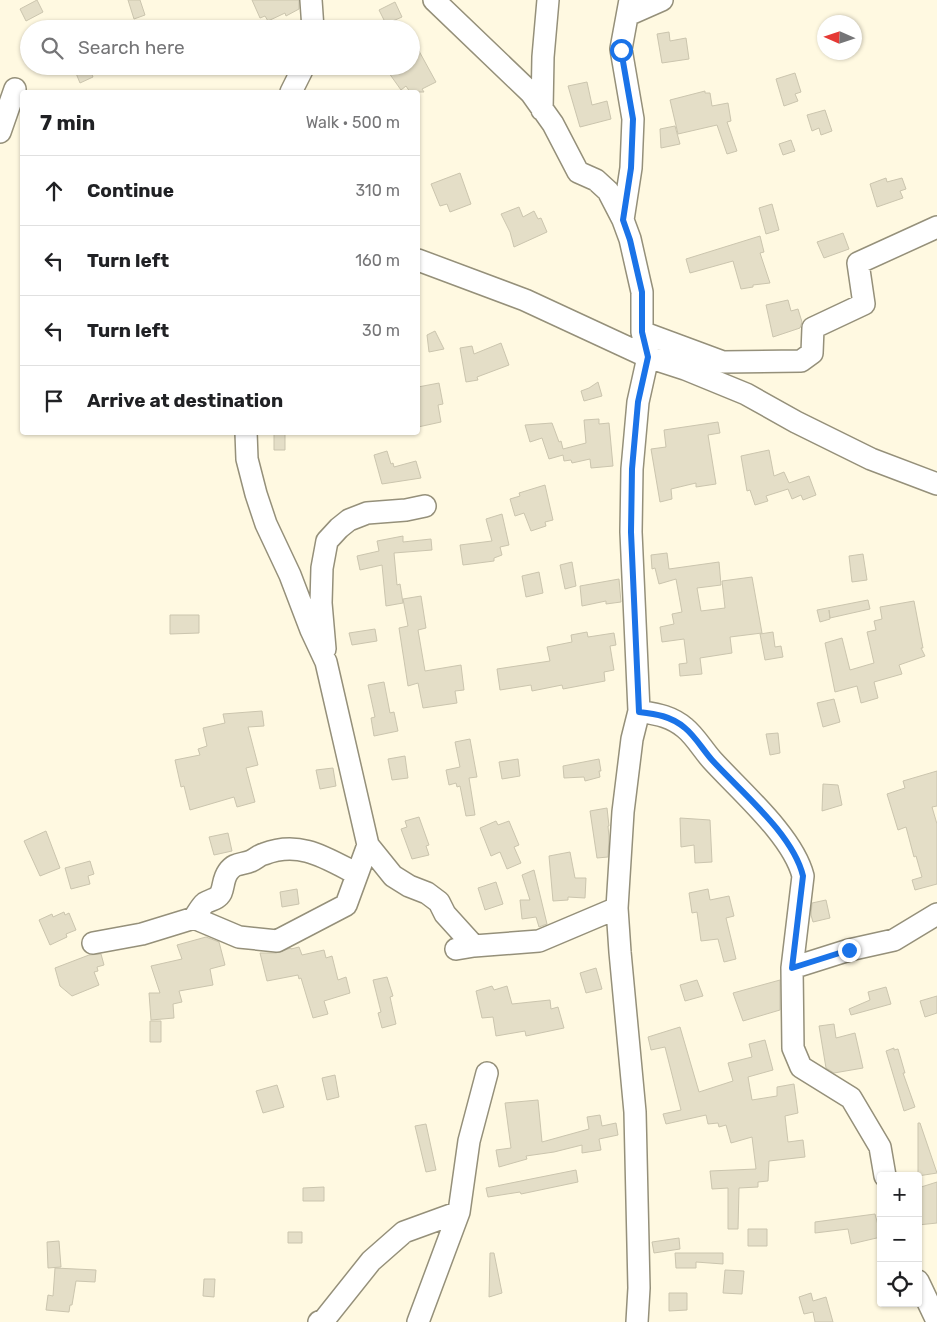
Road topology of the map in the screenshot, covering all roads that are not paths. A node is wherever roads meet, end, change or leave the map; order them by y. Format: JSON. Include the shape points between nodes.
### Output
{"nodes":[{"id":1,"x":310,"y":0,"type":"edge"},
{"id":2,"x":434,"y":0,"type":"edge"},
{"id":3,"x":548,"y":0,"type":"edge"},
{"id":4,"x":662,"y":0,"type":"edge"},
{"id":5,"x":629,"y":7,"type":"edge"},
{"id":6,"x":312,"y":20,"type":"edge"},
{"id":7,"x":300,"y":75,"type":"edge"},
{"id":8,"x":13,"y":87,"type":"edge"},
{"id":9,"x":292,"y":90,"type":"edge"},
{"id":10,"x":542,"y":110,"type":"junction"},
{"id":11,"x":0,"y":132,"type":"edge"},
{"id":12,"x":623,"y":220,"type":"junction"},
{"id":13,"x":937,"y":227,"type":"edge"},
{"id":14,"x":420,"y":261,"type":"edge"},
{"id":15,"x":642,"y":332,"type":"junction"},
{"id":16,"x":648,"y":357,"type":"junction"},
{"id":17,"x":246,"y":435,"type":"edge"},
{"id":18,"x":937,"y":484,"type":"edge"},
{"id":19,"x":425,"y":506,"type":"dead end"},
{"id":20,"x":326,"y":662,"type":"junction"},
{"id":21,"x":639,"y":712,"type":"junction"},
{"id":22,"x":368,"y":845,"type":"junction"},
{"id":23,"x":357,"y":874,"type":"junction"},
{"id":24,"x":617,"y":908,"type":"junction"},
{"id":25,"x":937,"y":914,"type":"edge"},
{"id":26,"x":194,"y":918,"type":"junction"},
{"id":27,"x":92,"y":943,"type":"dead end"},
{"id":28,"x":792,"y":968,"type":"junction"},
{"id":29,"x":488,"y":1073,"type":"dead end"},
{"id":30,"x":884,"y":1172,"type":"edge"},
{"id":31,"x":459,"y":1212,"type":"junction"},
{"id":32,"x":922,"y":1289,"type":"edge"},
{"id":33,"x":937,"y":1321,"type":"edge"},
{"id":34,"x":319,"y":1322,"type":"edge"},
{"id":35,"x":418,"y":1322,"type":"edge"},
{"id":36,"x":637,"y":1322,"type":"edge"}],
"edges":[{"from":1,"to":6,"type":"street"},
{"from":2,"to":10,"type":"street","via":[[532,93]]},
{"from":3,"to":10,"type":"street"},
{"from":4,"to":5,"type":"street"},
{"from":5,"to":12,"type":"street","via":[[621,50],[633,119],[631,168]]},
{"from":7,"to":9,"type":"street"},
{"from":8,"to":11,"type":"street"},
{"from":10,"to":12,"type":"street","via":[[578,172],[596,180],[608,192]]},
{"from":12,"to":15,"type":"street","via":[[642,292]]},
{"from":13,"to":15,"type":"street","via":[[858,263],[864,304],[813,328],[812,353],[801,360],[723,362]]},
{"from":14,"to":16,"type":"street","via":[[525,300]]},
{"from":15,"to":16,"type":"street"},
{"from":16,"to":18,"type":"street","via":[[746,394],[871,459]]},
{"from":16,"to":21,"type":"street","via":[[638,402],[632,487]]},
{"from":17,"to":20,"type":"street","via":[[247,459],[266,524]]},
{"from":19,"to":20,"type":"street","via":[[367,513],[349,520],[327,541],[321,603]]},
{"from":20,"to":22,"type":"street"},
{"from":21,"to":24,"type":"street","via":[[632,739],[623,812]]},
{"from":21,"to":28,"type":"street","via":[[662,714],[685,728],[764,814],[800,862],[803,876]]},
{"from":22,"to":23,"type":"street"},
{"from":22,"to":24,"type":"street","via":[[393,876],[439,902],[465,947],[539,941]]},
{"from":23,"to":26,"type":"street","via":[[346,905],[277,941],[239,937]]},
{"from":23,"to":26,"type":"street","via":[[299,848],[262,854],[229,869],[223,879],[221,894],[205,903]]},
{"from":24,"to":36,"type":"street","via":[[635,1112]]},
{"from":25,"to":28,"type":"street","via":[[894,940]]},
{"from":26,"to":27,"type":"street","via":[[142,934]]},
{"from":28,"to":30,"type":"street","via":[[793,1048],[801,1067],[851,1098],[880,1147]]},
{"from":29,"to":31,"type":"street","via":[[469,1141]]},
{"from":31,"to":34,"type":"street","via":[[404,1232],[371,1260],[324,1320]]},
{"from":31,"to":35,"type":"street"},
{"from":32,"to":33,"type":"street"}]}
